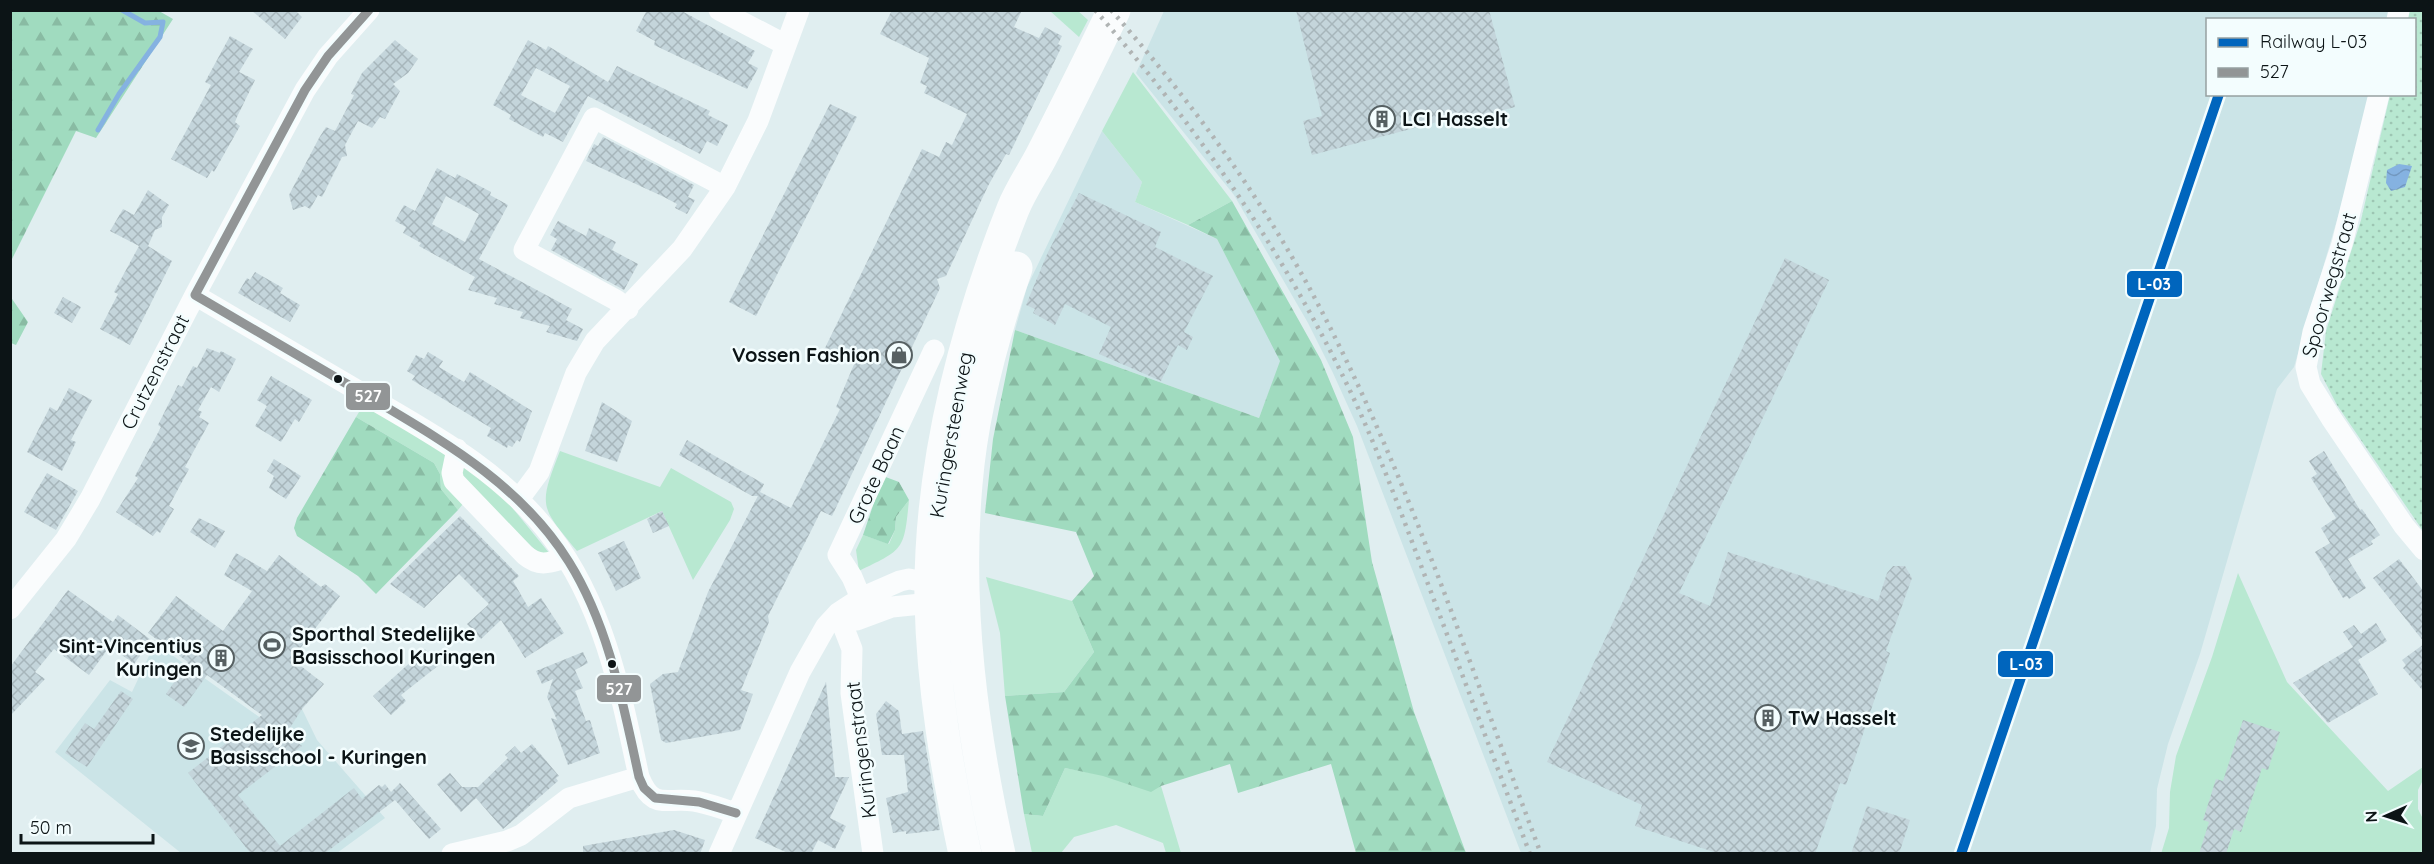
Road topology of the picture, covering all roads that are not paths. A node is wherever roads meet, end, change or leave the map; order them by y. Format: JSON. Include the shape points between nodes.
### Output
{"nodes":[{"id":1,"x":369,"y":10,"type":"edge"},
{"id":2,"x":719,"y":10,"type":"edge"},
{"id":3,"x":799,"y":10,"type":"edge"},
{"id":4,"x":1114,"y":10,"type":"edge"},
{"id":5,"x":1134,"y":10,"type":"edge"},
{"id":6,"x":786,"y":45,"type":"junction"},
{"id":7,"x":2379,"y":96,"type":"edge"},
{"id":8,"x":725,"y":187,"type":"junction"},
{"id":9,"x":195,"y":295,"type":"junction"},
{"id":10,"x":628,"y":309,"type":"junction"},
{"id":11,"x":934,"y":350,"type":"dead end"},
{"id":12,"x":457,"y":449,"type":"junction"},
{"id":13,"x":519,"y":499,"type":"junction"},
{"id":14,"x":2424,"y":550,"type":"edge"},
{"id":15,"x":565,"y":558,"type":"junction"},
{"id":16,"x":963,"y":589,"type":"junction"},
{"id":17,"x":931,"y":593,"type":"junction"},
{"id":18,"x":864,"y":606,"type":"junction"},
{"id":19,"x":10,"y":609,"type":"edge"},
{"id":20,"x":842,"y":619,"type":"junction"},
{"id":21,"x":639,"y":777,"type":"junction"},
{"id":22,"x":736,"y":813,"type":"junction"},
{"id":23,"x":452,"y":854,"type":"edge"},
{"id":24,"x":718,"y":854,"type":"edge"},
{"id":25,"x":873,"y":854,"type":"edge"},
{"id":26,"x":965,"y":854,"type":"edge"},
{"id":27,"x":999,"y":854,"type":"edge"}],
"edges":[{"from":1,"to":9,"type":"street","name":"Crutzenstraat","via":[[328,56],[305,90]]},
{"from":2,"to":6,"type":"street"},
{"from":3,"to":6,"type":"street"},
{"from":4,"to":17,"type":"main road","name":"Kuringersteenweg","via":[[1014,207],[970,329],[939,483]]},
{"from":5,"to":16,"type":"main road","name":"Kuringersteenweg","via":[[1032,222],[1003,306],[979,397],[966,484]]},
{"from":6,"to":8,"type":"street","via":[[758,121]]},
{"from":7,"to":14,"type":"street","name":"Spoorwegstraat","via":[[2306,368],[2310,384],[2331,418]]},
{"from":8,"to":10,"type":"street","via":[[682,249]]},
{"from":8,"to":10,"type":"street","via":[[594,118],[524,250]]},
{"from":9,"to":12,"type":"street"},
{"from":9,"to":19,"type":"street","name":"Crutzenstraat","via":[[90,499],[66,539]]},
{"from":10,"to":13,"type":"street","via":[[595,341],[576,373],[539,472]]},
{"from":11,"to":18,"type":"street","name":"Grote Baan","via":[[838,555]]},
{"from":12,"to":13,"type":"street"},
{"from":12,"to":15,"type":"street","via":[[454,481],[525,555],[533,562],[546,564]]},
{"from":13,"to":15,"type":"street"},
{"from":15,"to":21,"type":"street","via":[[589,602],[610,654]]},
{"from":16,"to":17,"type":"street"},
{"from":16,"to":27,"type":"main road","name":"Kuringersteenweg","via":[[973,714],[982,780]]},
{"from":17,"to":18,"type":"street","via":[[909,579]]},
{"from":17,"to":26,"type":"main road","name":"Kuringersteenweg","via":[[940,726]]},
{"from":18,"to":20,"type":"street"},
{"from":20,"to":22,"type":"street","via":[[826,626],[811,653]]},
{"from":20,"to":25,"type":"street","name":"Kuringenstraat","via":[[852,649],[851,693]]},
{"from":21,"to":22,"type":"street","via":[[653,799],[703,803]]},
{"from":21,"to":23,"type":"street","via":[[568,798],[521,835],[507,841]]},
{"from":22,"to":24,"type":"street"}]}
